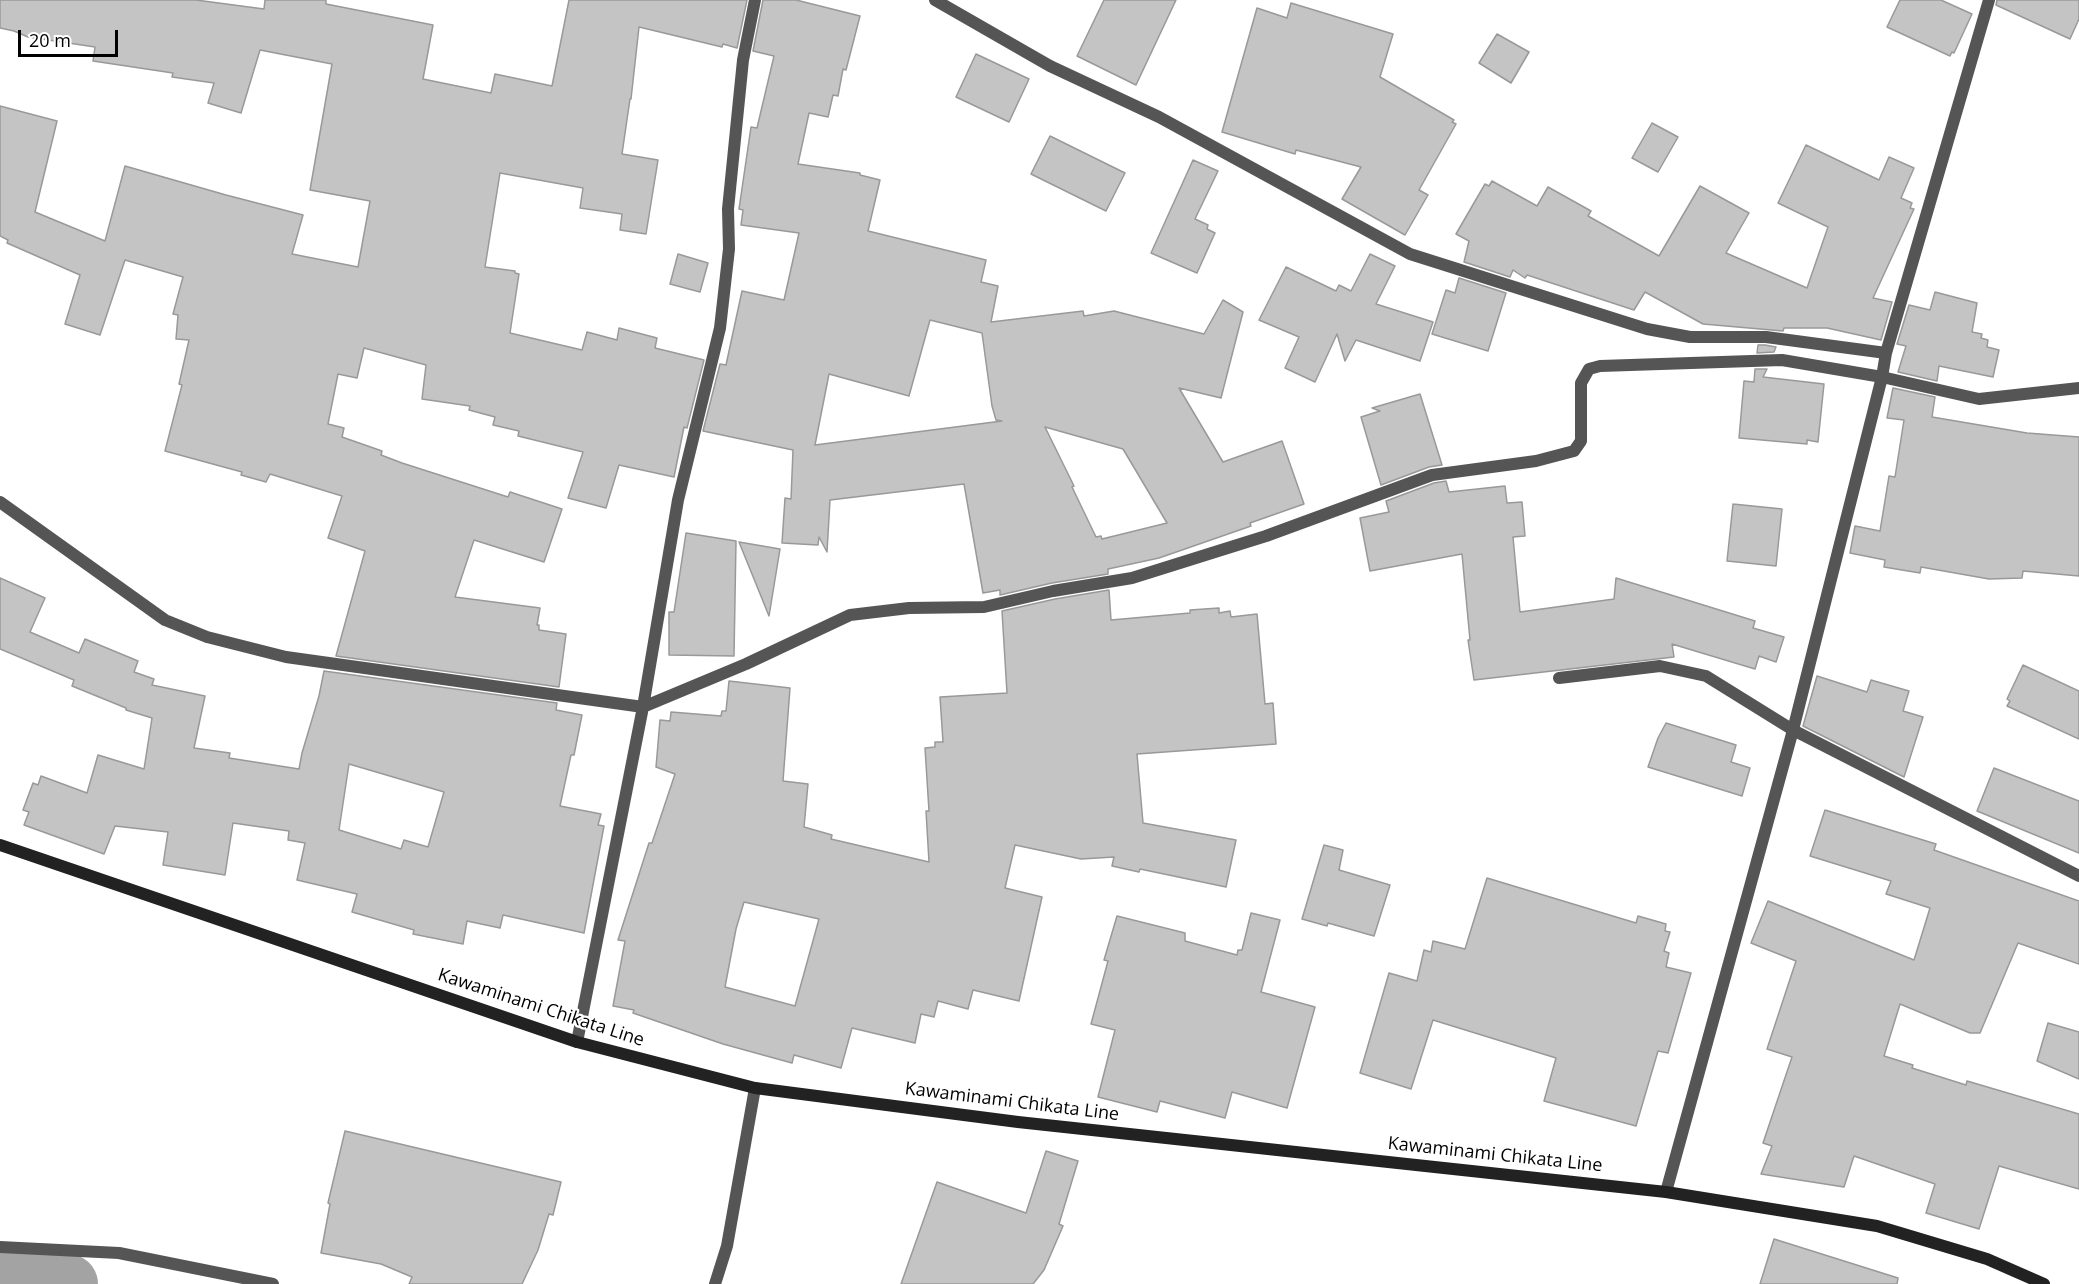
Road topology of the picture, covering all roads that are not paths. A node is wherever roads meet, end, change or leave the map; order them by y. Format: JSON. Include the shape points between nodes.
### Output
{"nodes":[{"id":1,"x":755,"y":0,"type":"edge"},
{"id":2,"x":935,"y":0,"type":"edge"},
{"id":3,"x":1989,"y":0,"type":"edge"},
{"id":4,"x":1886,"y":352,"type":"junction"},
{"id":5,"x":1882,"y":377,"type":"junction"},
{"id":6,"x":2079,"y":388,"type":"edge"},
{"id":7,"x":0,"y":502,"type":"edge"},
{"id":8,"x":1559,"y":678,"type":"dead end"},
{"id":9,"x":643,"y":707,"type":"junction"},
{"id":10,"x":1793,"y":730,"type":"junction"},
{"id":11,"x":0,"y":845,"type":"edge"},
{"id":12,"x":2079,"y":876,"type":"edge"},
{"id":13,"x":577,"y":1042,"type":"junction"},
{"id":14,"x":755,"y":1088,"type":"junction"},
{"id":15,"x":1666,"y":1191,"type":"junction"},
{"id":16,"x":0,"y":1247,"type":"edge"},
{"id":17,"x":273,"y":1284,"type":"edge"},
{"id":18,"x":715,"y":1284,"type":"edge"},
{"id":19,"x":2044,"y":1284,"type":"edge"}],
"edges":[{"from":1,"to":9,"type":"street","via":[[743,60],[720,328],[678,500]]},
{"from":2,"to":4,"type":"street","via":[[1050,66],[1159,117],[1410,254],[1647,328],[1690,336],[1766,337]]},
{"from":3,"to":4,"type":"street"},
{"from":4,"to":5,"type":"street"},
{"from":5,"to":6,"type":"street","via":[[1979,399]]},
{"from":5,"to":9,"type":"street","via":[[1782,360],[1600,366],[1589,369],[1581,382],[1581,441],[1574,450],[1536,461],[1432,476],[1266,536],[1132,578],[984,607],[909,608],[850,615]]},
{"from":5,"to":10,"type":"street"},
{"from":7,"to":9,"type":"street","via":[[165,620],[207,637],[286,657]]},
{"from":8,"to":10,"type":"street","via":[[1660,666],[1706,676]]},
{"from":9,"to":13,"type":"street"},
{"from":10,"to":12,"type":"street"},
{"from":10,"to":15,"type":"street"},
{"from":11,"to":13,"type":"main road","name":"Kawaminami Chikata Line"},
{"from":13,"to":14,"type":"main road","name":"Kawaminami Chikata Line"},
{"from":14,"to":15,"type":"main road","name":"Kawaminami Chikata Line","via":[[1018,1122]]},
{"from":14,"to":18,"type":"street","via":[[727,1246]]},
{"from":15,"to":19,"type":"main road","name":"Kawaminami Chikata Line","via":[[1877,1226],[1988,1259]]},
{"from":16,"to":17,"type":"street","via":[[119,1253]]}]}
